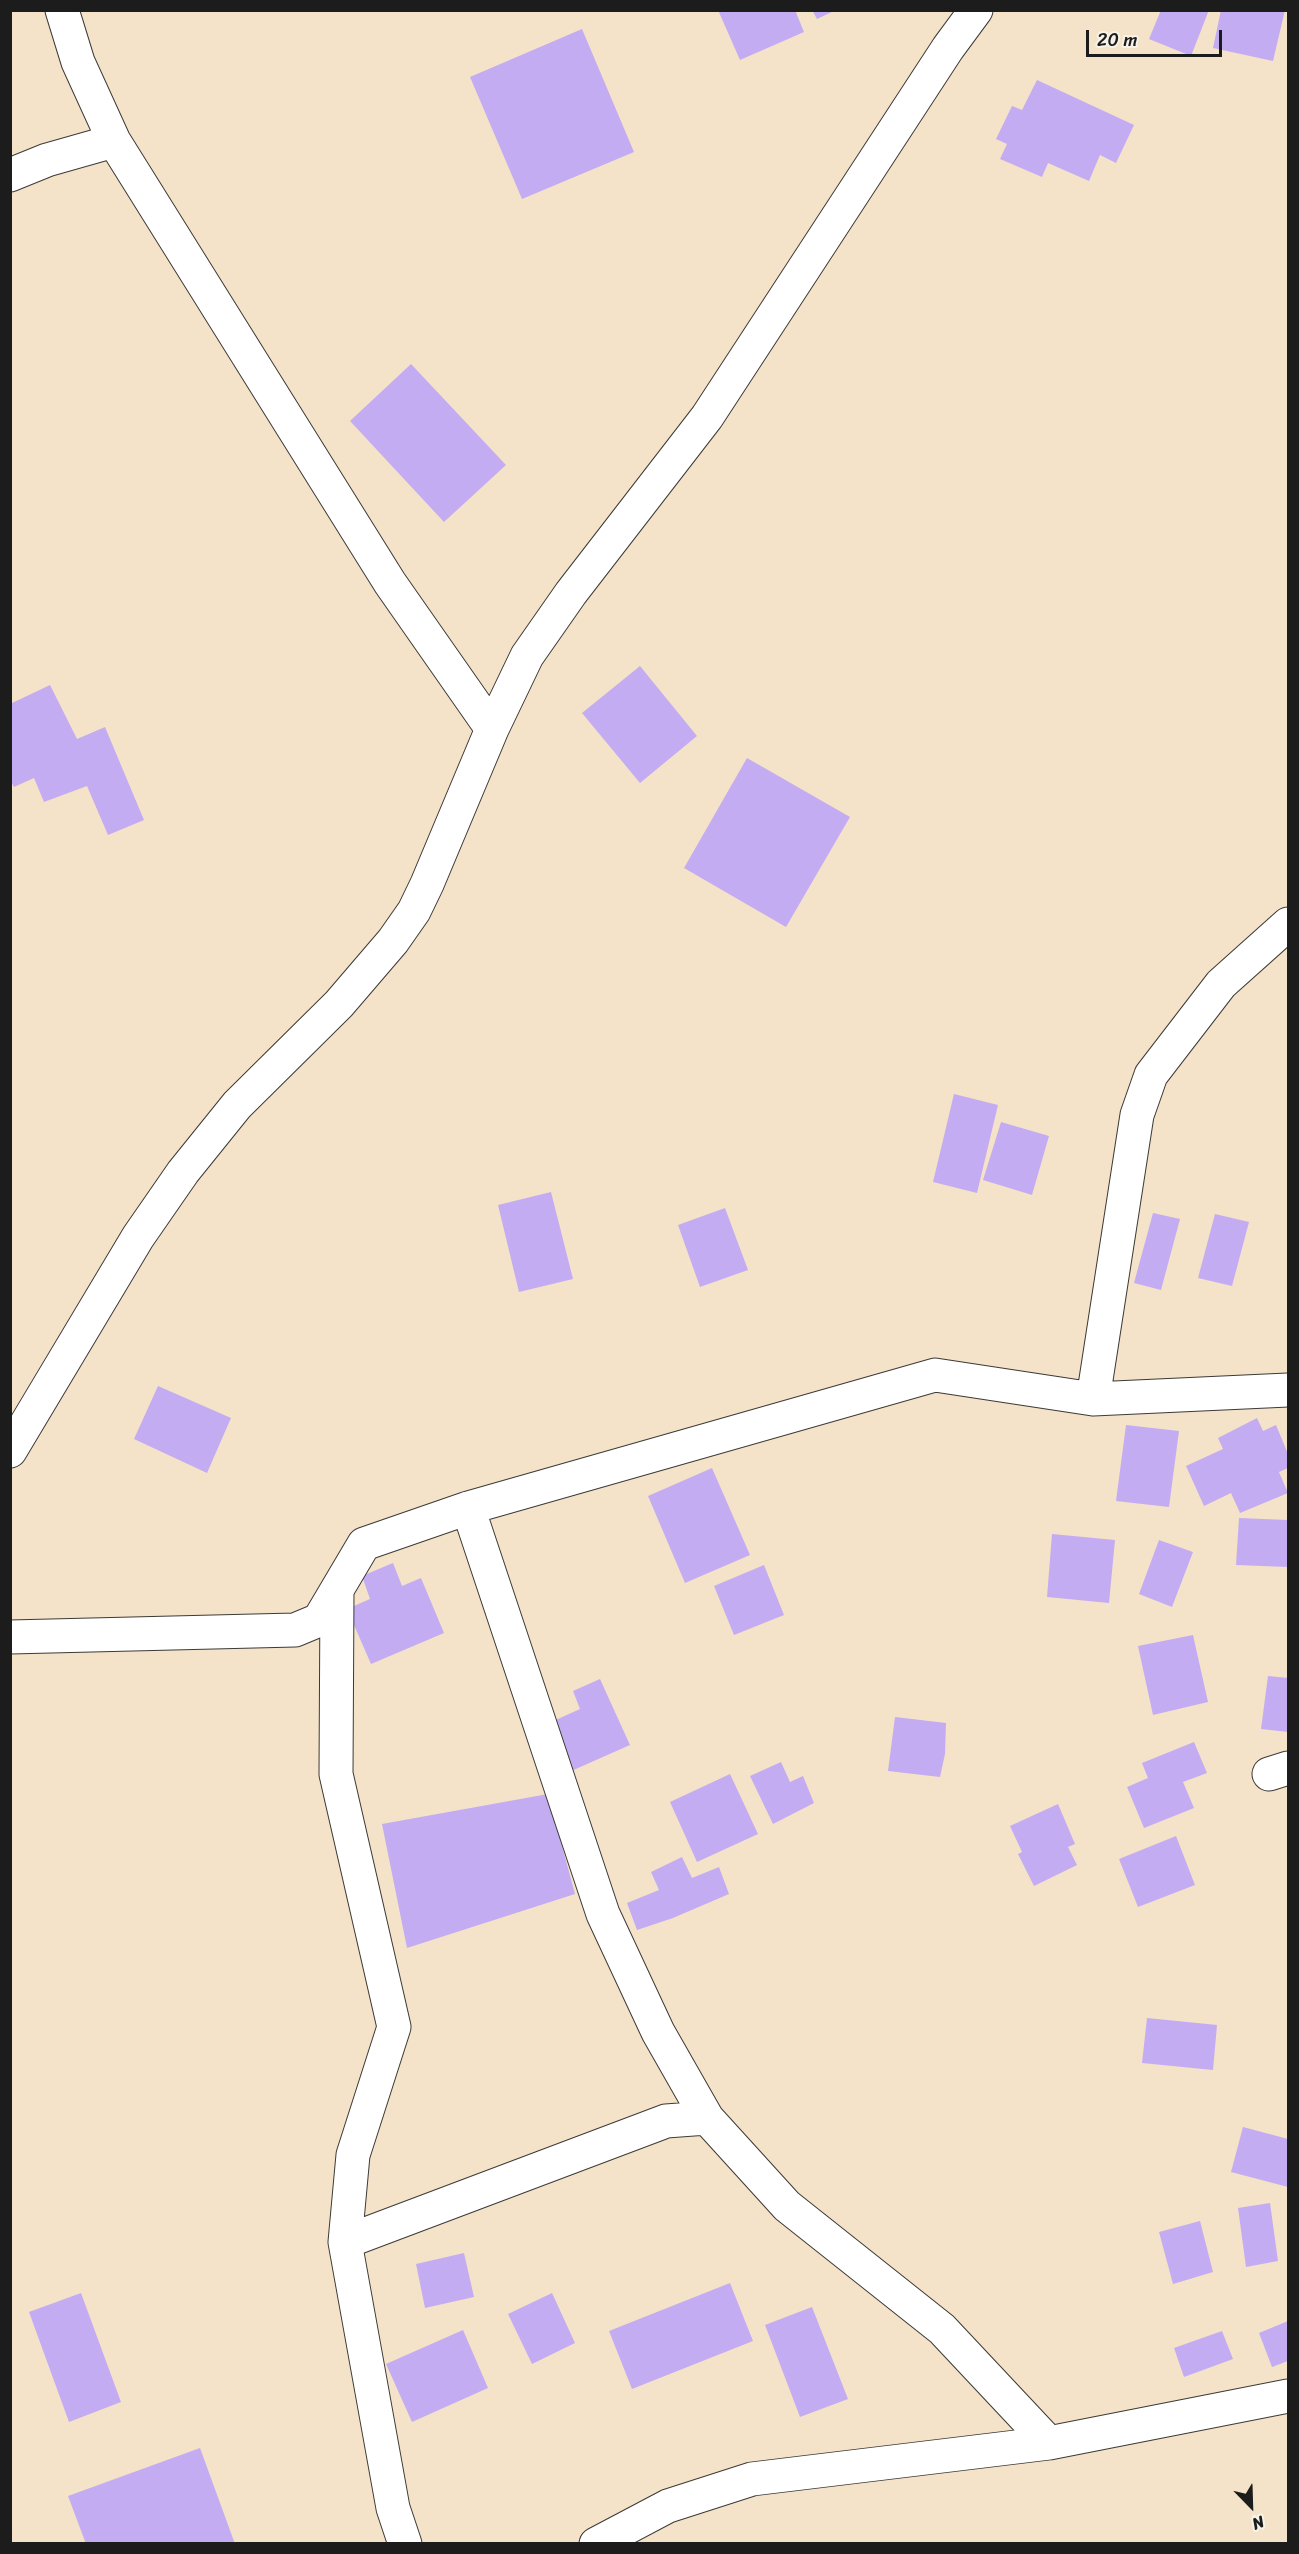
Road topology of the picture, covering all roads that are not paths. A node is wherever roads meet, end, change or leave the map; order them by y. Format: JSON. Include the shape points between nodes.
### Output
{"nodes":[{"id":1,"x":62,"y":10,"type":"edge"},
{"id":2,"x":976,"y":10,"type":"edge"},
{"id":3,"x":114,"y":141,"type":"junction"},
{"id":4,"x":10,"y":174,"type":"edge"},
{"id":5,"x":492,"y":729,"type":"junction"},
{"id":6,"x":1288,"y":924,"type":"edge"},
{"id":7,"x":1288,"y":1390,"type":"edge"},
{"id":8,"x":1093,"y":1399,"type":"junction"},
{"id":9,"x":10,"y":1451,"type":"edge"},
{"id":10,"x":468,"y":1508,"type":"junction"},
{"id":11,"x":337,"y":1587,"type":"junction"},
{"id":12,"x":10,"y":1637,"type":"edge"},
{"id":13,"x":707,"y":2118,"type":"junction"},
{"id":14,"x":345,"y":2242,"type":"junction"},
{"id":15,"x":1288,"y":2396,"type":"edge"},
{"id":16,"x":1049,"y":2443,"type":"junction"},
{"id":17,"x":405,"y":2544,"type":"edge"},
{"id":18,"x":596,"y":2544,"type":"edge"}],
"edges":[{"from":1,"to":3,"type":"street","via":[[78,62]]},
{"from":2,"to":5,"type":"street","via":[[707,417],[527,656]]},
{"from":3,"to":4,"type":"street"},
{"from":3,"to":5,"type":"street","via":[[390,583]]},
{"from":5,"to":9,"type":"street","via":[[414,911],[339,1004],[237,1105],[183,1172],[138,1237]]},
{"from":6,"to":8,"type":"street","via":[[1221,984],[1151,1075],[1137,1114]]},
{"from":7,"to":8,"type":"street"},
{"from":8,"to":10,"type":"street","via":[[935,1375]]},
{"from":10,"to":11,"type":"street","via":[[364,1544]]},
{"from":10,"to":13,"type":"street","via":[[603,1914],[658,2032]]},
{"from":11,"to":12,"type":"street","via":[[319,1620],[295,1630]]},
{"from":11,"to":14,"type":"street","via":[[336,1774],[394,2027],[352,2155]]},
{"from":13,"to":14,"type":"street","via":[[666,2121]]},
{"from":13,"to":16,"type":"street","via":[[787,2206],[942,2329]]},
{"from":14,"to":17,"type":"street","via":[[393,2508]]},
{"from":15,"to":16,"type":"street"},
{"from":16,"to":18,"type":"street","via":[[752,2480],[668,2506]]}]}
